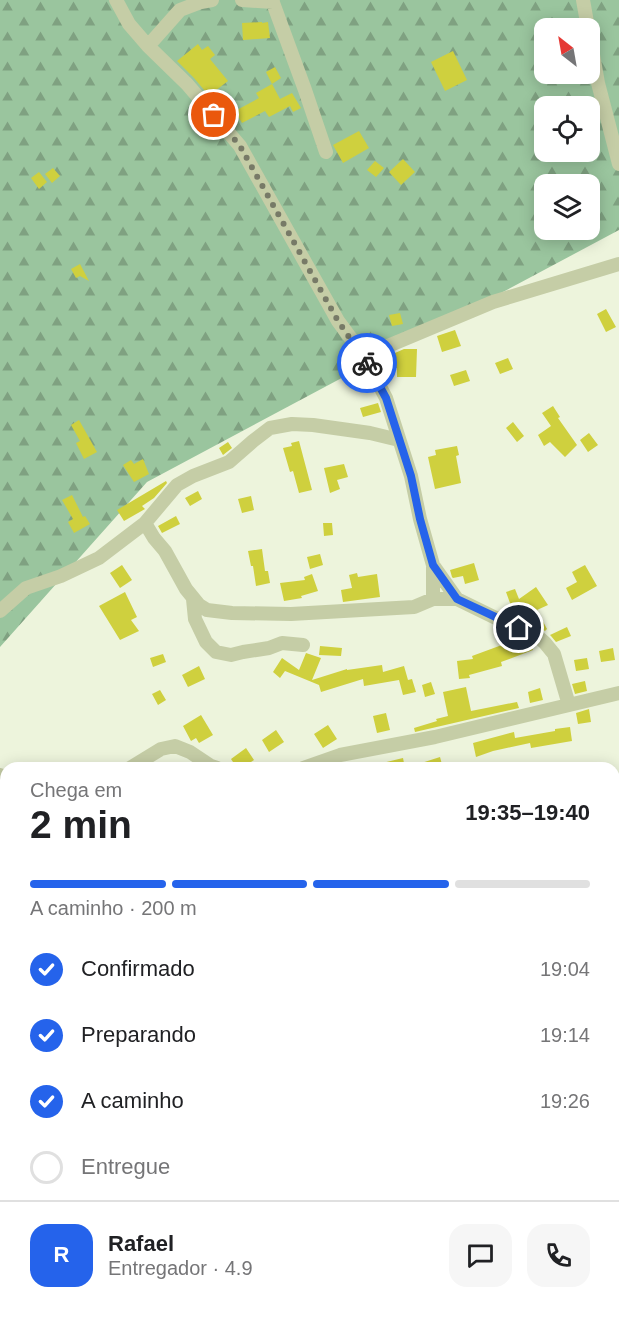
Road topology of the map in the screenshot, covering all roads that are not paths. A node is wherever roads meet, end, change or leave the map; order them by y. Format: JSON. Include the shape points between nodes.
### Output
{"nodes":[{"id":1,"x":116,"y":0,"type":"edge"},
{"id":2,"x":212,"y":0,"type":"edge"},
{"id":3,"x":242,"y":0,"type":"edge"},
{"id":4,"x":583,"y":0,"type":"edge"},
{"id":5,"x":272,"y":1,"type":"edge"},
{"id":6,"x":586,"y":18,"type":"edge"},
{"id":7,"x":148,"y":46,"type":"junction"},
{"id":8,"x":598,"y":84,"type":"edge"},
{"id":9,"x":326,"y":152,"type":"dead end"},
{"id":10,"x":619,"y":164,"type":"edge"},
{"id":11,"x":619,"y":264,"type":"edge"},
{"id":12,"x":364,"y":356,"type":"junction"},
{"id":13,"x":399,"y":440,"type":"junction"},
{"id":14,"x":145,"y":523,"type":"junction"},
{"id":15,"x":433,"y":565,"type":"junction"},
{"id":16,"x":193,"y":599,"type":"junction"},
{"id":17,"x":433,"y":599,"type":"junction"},
{"id":18,"x":457,"y":599,"type":"junction"},
{"id":19,"x":0,"y":610,"type":"edge"},
{"id":20,"x":303,"y":645,"type":"dead end"},
{"id":21,"x":619,"y":693,"type":"edge"},
{"id":22,"x":570,"y":705,"type":"junction"},
{"id":23,"x":140,"y":762,"type":"edge"},
{"id":24,"x":205,"y":762,"type":"edge"},
{"id":25,"x":320,"y":762,"type":"edge"}],
"edges":[{"from":1,"to":7,"type":"street","via":[[129,24]]},
{"from":2,"to":7,"type":"street","via":[[180,10]]},
{"from":3,"to":5,"type":"street"},
{"from":4,"to":6,"type":"street"},
{"from":5,"to":9,"type":"street"},
{"from":7,"to":12,"type":"street","via":[[240,146],[338,321]]},
{"from":8,"to":10,"type":"street"},
{"from":11,"to":12,"type":"street","via":[[494,302]]},
{"from":12,"to":13,"type":"street","via":[[386,398]]},
{"from":13,"to":14,"type":"street","via":[[313,425],[270,429],[229,462],[177,485]]},
{"from":13,"to":15,"type":"street"},
{"from":14,"to":16,"type":"street"},
{"from":14,"to":19,"type":"street","via":[[99,558],[26,588]]},
{"from":15,"to":17,"type":"street"},
{"from":15,"to":18,"type":"street"},
{"from":16,"to":17,"type":"street","via":[[207,610],[291,614],[414,607]]},
{"from":16,"to":20,"type":"street","via":[[195,619],[206,642],[216,652],[231,655],[282,643]]},
{"from":17,"to":18,"type":"street"},
{"from":18,"to":22,"type":"street","via":[[545,642],[554,654]]},
{"from":21,"to":22,"type":"street"},
{"from":22,"to":25,"type":"street"},
{"from":23,"to":24,"type":"street","via":[[175,746]]}]}
